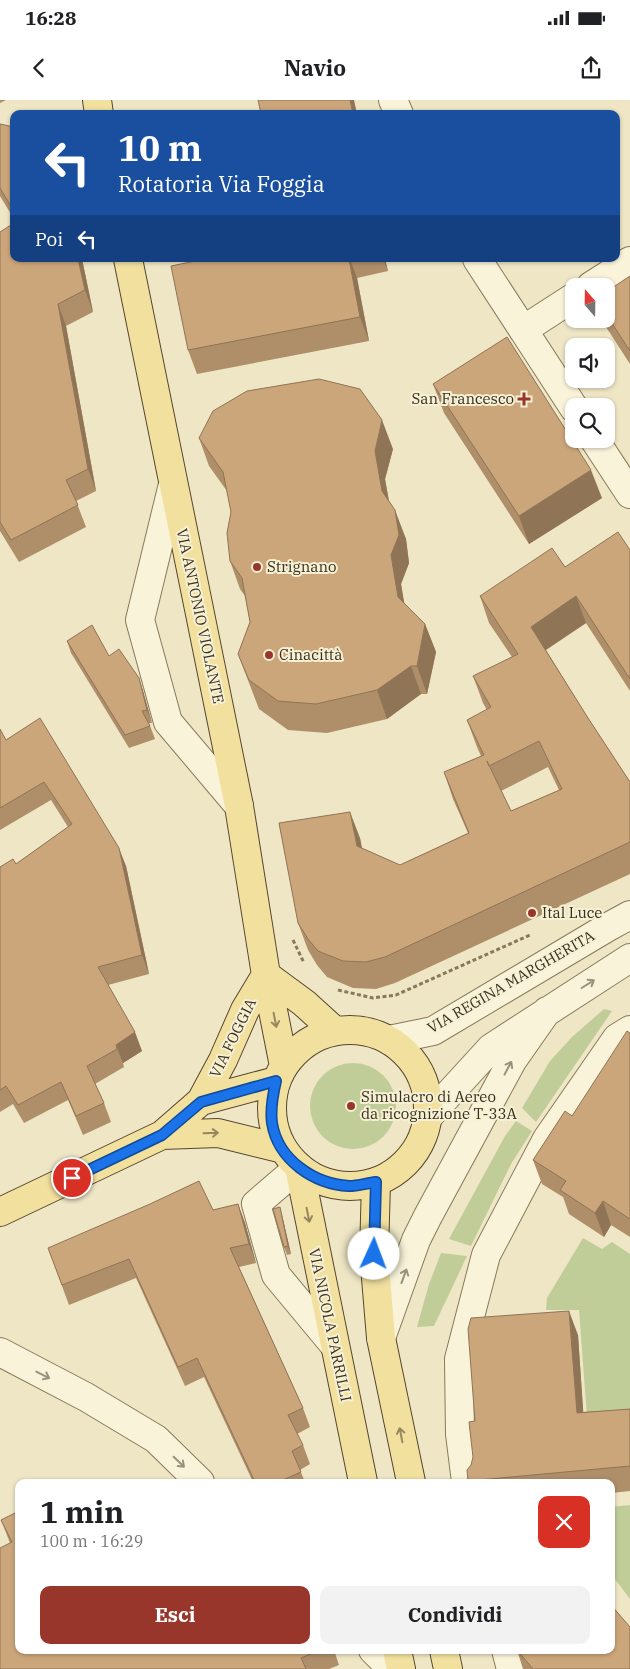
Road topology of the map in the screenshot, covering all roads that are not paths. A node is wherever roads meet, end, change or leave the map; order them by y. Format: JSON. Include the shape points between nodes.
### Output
{"nodes":[{"id":1,"x":630,"y":261,"type":"edge"},
{"id":2,"x":129,"y":262,"type":"edge"},
{"id":3,"x":479,"y":262,"type":"edge"},
{"id":4,"x":603,"y":278,"type":"edge"},
{"id":5,"x":565,"y":303,"type":"edge"},
{"id":6,"x":522,"y":330,"type":"junction"},
{"id":7,"x":567,"y":398,"type":"edge"},
{"id":8,"x":600,"y":448,"type":"edge"},
{"id":9,"x":173,"y":484,"type":"junction"},
{"id":10,"x":630,"y":494,"type":"edge"},
{"id":11,"x":239,"y":806,"type":"junction"},
{"id":12,"x":630,"y":915,"type":"edge"},
{"id":13,"x":630,"y":958,"type":"edge"},
{"id":14,"x":266,"y":975,"type":"junction"},
{"id":15,"x":547,"y":1010,"type":"junction"},
{"id":16,"x":630,"y":1030,"type":"edge"},
{"id":17,"x":335,"y":1031,"type":"junction"},
{"id":18,"x":389,"y":1040,"type":"junction"},
{"id":19,"x":280,"y":1074,"type":"junction"},
{"id":20,"x":201,"y":1102,"type":"junction"},
{"id":21,"x":427,"y":1118,"type":"junction"},
{"id":22,"x":162,"y":1135,"type":"junction"},
{"id":23,"x":291,"y":1158,"type":"junction"},
{"id":24,"x":376,"y":1182,"type":"junction"},
{"id":25,"x":0,"y":1212,"type":"edge"},
{"id":26,"x":381,"y":1338,"type":"junction"},
{"id":27,"x":335,"y":1346,"type":"junction"},
{"id":28,"x":0,"y":1352,"type":"edge"},
{"id":29,"x":197,"y":1479,"type":"edge"},
{"id":30,"x":362,"y":1479,"type":"edge"},
{"id":31,"x":410,"y":1479,"type":"edge"},
{"id":32,"x":466,"y":1479,"type":"edge"},
{"id":33,"x":377,"y":1654,"type":"edge"},
{"id":34,"x":398,"y":1654,"type":"edge"},
{"id":35,"x":445,"y":1654,"type":"edge"},
{"id":36,"x":507,"y":1654,"type":"edge"},
{"id":37,"x":392,"y":1669,"type":"edge"},
{"id":38,"x":400,"y":1669,"type":"edge"},
{"id":39,"x":448,"y":1669,"type":"edge"},
{"id":40,"x":512,"y":1669,"type":"edge"}],
"edges":[{"from":1,"to":4,"type":"street"},
{"from":2,"to":9,"type":"main road","name":"VIA ANTONIO VIOLANTE"},
{"from":3,"to":6,"type":"street"},
{"from":5,"to":6,"type":"street"},
{"from":6,"to":7,"type":"street"},
{"from":8,"to":10,"type":"street"},
{"from":9,"to":11,"type":"main road","name":"VIA ANTONIO VIOLANTE"},
{"from":9,"to":11,"type":"street","via":[[140,620],[168,722]]},
{"from":11,"to":14,"type":"main road","name":"VIA ANTONIO VIOLANTE"},
{"from":12,"to":18,"type":"street","name":"VIA REGINA MARGHERITA","via":[[433,1031]]},
{"from":15,"to":13,"type":"street","one_way":true},
{"from":14,"to":17,"type":"main road"},
{"from":14,"to":19,"type":"main road","name":"VIA ANTONIO VIOLANTE","one_way":true},
{"from":14,"to":20,"type":"main road","name":"VIA FOGGIA","via":[[245,1010]]},
{"from":15,"to":21,"type":"street","via":[[491,1048]]},
{"from":26,"to":15,"type":"street","one_way":true,"via":[[416,1240],[428,1216],[512,1061]]},
{"from":16,"to":32,"type":"street","via":[[617,1038],[547,1139],[486,1255],[459,1359],[460,1434]]},
{"from":17,"to":18,"type":"main road","via":[[365,1031]]},
{"from":17,"to":19,"type":"main road","via":[[303,1046],[292,1055]]},
{"from":18,"to":21,"type":"main road","via":[[420,1072],[426,1089]]},
{"from":19,"to":20,"type":"main road","name":"VIA FOGGIA"},
{"from":19,"to":23,"type":"main road","via":[[272,1097],[272,1123]]},
{"from":20,"to":22,"type":"main road","name":"VIA FOGGIA"},
{"from":21,"to":24,"type":"main road","via":[[416,1149],[399,1169]]},
{"from":22,"to":23,"type":"main road","name":"VIA FOGGIA","one_way":true,"via":[[218,1132]]},
{"from":22,"to":25,"type":"main road","name":"VIA FOGGIA"},
{"from":23,"to":24,"type":"main road","via":[[312,1177],[327,1183],[351,1186]]},
{"from":23,"to":27,"type":"main road","name":"VIA NICOLA PARRILLI","one_way":true},
{"from":23,"to":27,"type":"street","via":[[256,1204],[276,1275]]},
{"from":24,"to":26,"type":"main road","via":[[374,1254]]},
{"from":31,"to":26,"type":"main road","one_way":true},
{"from":27,"to":30,"type":"main road","name":"VIA NICOLA PARRILLI"},
{"from":28,"to":29,"type":"street","one_way":true,"via":[[86,1397],[156,1440]]},
{"from":33,"to":37,"type":"street"},
{"from":34,"to":38,"type":"main road"},
{"from":35,"to":39,"type":"main road"},
{"from":36,"to":40,"type":"street"}]}
